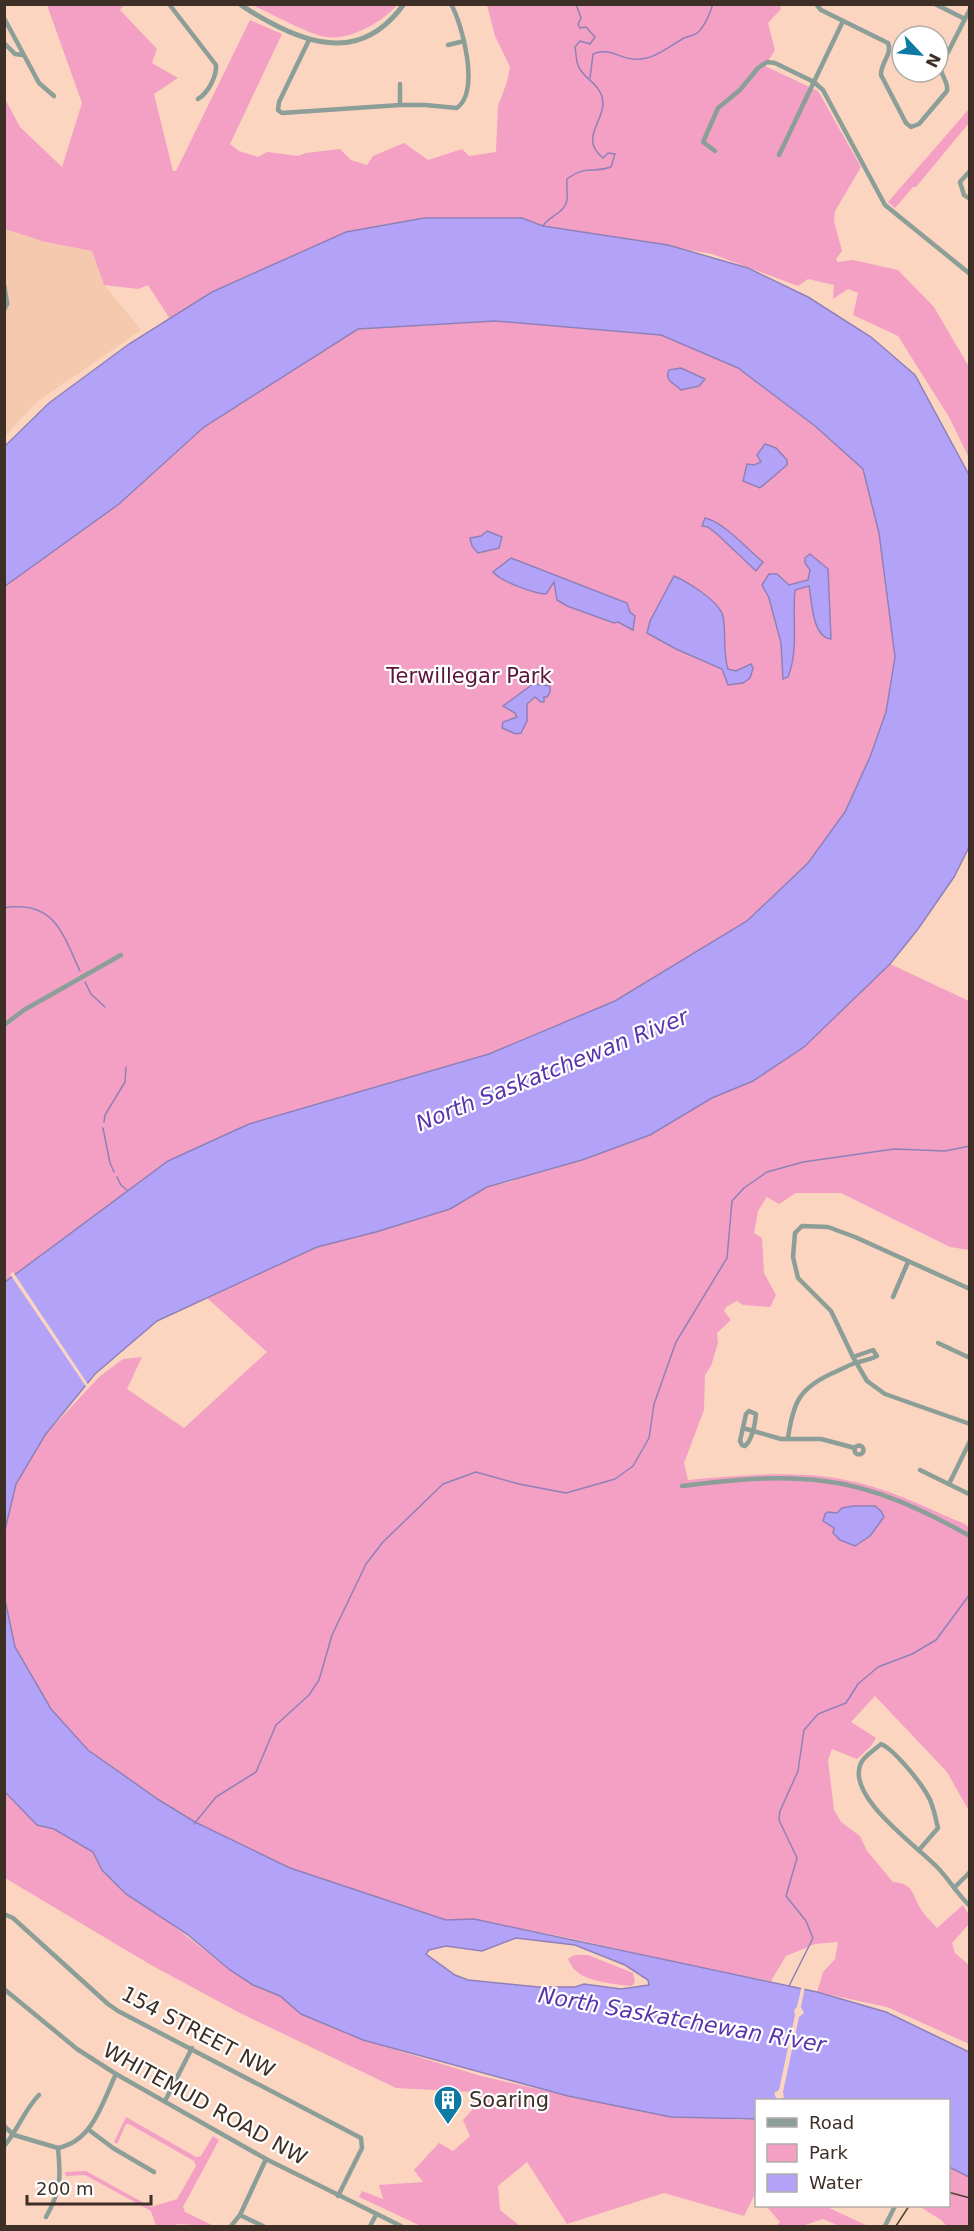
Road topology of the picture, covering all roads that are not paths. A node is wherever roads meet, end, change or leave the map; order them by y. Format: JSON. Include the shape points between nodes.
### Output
{"nodes":[{"id":1,"x":169,"y":4,"type":"edge"},
{"id":2,"x":240,"y":4,"type":"edge"},
{"id":3,"x":404,"y":4,"type":"edge"},
{"id":4,"x":451,"y":4,"type":"edge"},
{"id":5,"x":816,"y":4,"type":"edge"},
{"id":6,"x":935,"y":4,"type":"edge"},
{"id":7,"x":969,"y":9,"type":"edge"},
{"id":8,"x":4,"y":18,"type":"edge"},
{"id":9,"x":965,"y":19,"type":"junction"},
{"id":10,"x":843,"y":21,"type":"junction"},
{"id":11,"x":6,"y":26,"type":"edge"},
{"id":12,"x":309,"y":40,"type":"junction"},
{"id":13,"x":464,"y":41,"type":"junction"},
{"id":14,"x":4,"y":43,"type":"edge"},
{"id":15,"x":448,"y":45,"type":"dead end"},
{"id":16,"x":23,"y":55,"type":"junction"},
{"id":17,"x":814,"y":82,"type":"junction"},
{"id":18,"x":400,"y":84,"type":"dead end"},
{"id":19,"x":54,"y":96,"type":"dead end"},
{"id":20,"x":198,"y":99,"type":"dead end"},
{"id":21,"x":344,"y":100,"type":"dead end"},
{"id":22,"x":400,"y":105,"type":"junction"},
{"id":23,"x":345,"y":109,"type":"junction"},
{"id":24,"x":715,"y":151,"type":"dead end"},
{"id":25,"x":779,"y":155,"type":"dead end"},
{"id":26,"x":969,"y":171,"type":"edge"},
{"id":27,"x":969,"y":199,"type":"edge"},
{"id":28,"x":969,"y":274,"type":"edge"},
{"id":29,"x":4,"y":286,"type":"edge"},
{"id":30,"x":4,"y":309,"type":"edge"},
{"id":31,"x":121,"y":955,"type":"dead end"},
{"id":32,"x":4,"y":1025,"type":"edge"},
{"id":33,"x":855,"y":1237,"type":"junction"},
{"id":34,"x":853,"y":1245,"type":"dead end"},
{"id":35,"x":908,"y":1263,"type":"junction"},
{"id":36,"x":969,"y":1288,"type":"edge"},
{"id":37,"x":893,"y":1297,"type":"dead end"},
{"id":38,"x":938,"y":1343,"type":"dead end"},
{"id":39,"x":969,"y":1358,"type":"edge"},
{"id":40,"x":854,"y":1360,"type":"junction"},
{"id":41,"x":969,"y":1424,"type":"edge"},
{"id":42,"x":743,"y":1428,"type":"junction"},
{"id":43,"x":753,"y":1430,"type":"junction"},
{"id":44,"x":788,"y":1438,"type":"junction"},
{"id":45,"x":969,"y":1442,"type":"edge"},
{"id":46,"x":855,"y":1448,"type":"dead end"},
{"id":47,"x":920,"y":1470,"type":"dead end"},
{"id":48,"x":949,"y":1484,"type":"junction"},
{"id":49,"x":682,"y":1486,"type":"dead end"},
{"id":50,"x":969,"y":1494,"type":"edge"},
{"id":51,"x":969,"y":1536,"type":"edge"},
{"id":52,"x":919,"y":1850,"type":"junction"},
{"id":53,"x":969,"y":1872,"type":"edge"},
{"id":54,"x":954,"y":1888,"type":"junction"},
{"id":55,"x":969,"y":1906,"type":"edge"},
{"id":56,"x":4,"y":1914,"type":"edge"},
{"id":57,"x":4,"y":1989,"type":"edge"},
{"id":58,"x":192,"y":2048,"type":"junction"},
{"id":59,"x":116,"y":2074,"type":"junction"},
{"id":60,"x":39,"y":2095,"type":"dead end"},
{"id":61,"x":165,"y":2101,"type":"junction"},
{"id":62,"x":4,"y":2126,"type":"edge"},
{"id":63,"x":89,"y":2130,"type":"junction"},
{"id":64,"x":14,"y":2135,"type":"junction"},
{"id":65,"x":4,"y":2146,"type":"edge"},
{"id":66,"x":57,"y":2148,"type":"junction"},
{"id":67,"x":267,"y":2159,"type":"junction"},
{"id":68,"x":154,"y":2172,"type":"dead end"},
{"id":69,"x":338,"y":2196,"type":"junction"},
{"id":70,"x":894,"y":2207,"type":"edge"},
{"id":71,"x":240,"y":2215,"type":"junction"},
{"id":72,"x":376,"y":2215,"type":"junction"},
{"id":73,"x":46,"y":2217,"type":"dead end"},
{"id":74,"x":231,"y":2226,"type":"edge"},
{"id":75,"x":263,"y":2226,"type":"edge"},
{"id":76,"x":370,"y":2226,"type":"edge"},
{"id":77,"x":401,"y":2226,"type":"edge"},
{"id":78,"x":885,"y":2226,"type":"edge"}],
"edges":[{"from":1,"to":20,"type":"street","via":[[216,64],[205,93]]},
{"from":2,"to":12,"type":"street"},
{"from":3,"to":12,"type":"street","via":[[381,29],[360,40],[327,44]]},
{"from":4,"to":13,"type":"street"},
{"from":5,"to":10,"type":"street"},
{"from":6,"to":9,"type":"street"},
{"from":7,"to":9,"type":"street"},
{"from":8,"to":11,"type":"street"},
{"from":9,"to":10,"type":"street","via":[[941,68],[947,91],[911,128],[881,75],[890,45]]},
{"from":10,"to":17,"type":"street"},
{"from":11,"to":16,"type":"street"},
{"from":12,"to":23,"type":"street","via":[[278,110],[286,113]]},
{"from":13,"to":15,"type":"street"},
{"from":13,"to":22,"type":"street","via":[[469,79],[460,107]]},
{"from":14,"to":16,"type":"street","via":[[15,54]]},
{"from":16,"to":19,"type":"street","via":[[39,83]]},
{"from":17,"to":24,"type":"street","via":[[776,63],[767,62],[758,68],[741,90],[715,112],[703,142]]},
{"from":17,"to":25,"type":"street"},
{"from":17,"to":28,"type":"street","via":[[823,90],[885,205]]},
{"from":18,"to":22,"type":"street"},
{"from":21,"to":23,"type":"street"},
{"from":22,"to":23,"type":"street"},
{"from":26,"to":27,"type":"street","via":[[960,182]]},
{"from":29,"to":30,"type":"street"},
{"from":31,"to":32,"type":"street"},
{"from":33,"to":34,"type":"street"},
{"from":33,"to":35,"type":"street"},
{"from":33,"to":40,"type":"street","via":[[828,1227],[802,1226],[795,1233],[793,1257],[798,1278],[831,1311]]},
{"from":35,"to":36,"type":"street"},
{"from":35,"to":37,"type":"street"},
{"from":38,"to":39,"type":"street"},
{"from":40,"to":41,"type":"street","via":[[867,1382],[885,1394]]},
{"from":40,"to":44,"type":"street","via":[[805,1390],[791,1416]]},
{"from":42,"to":43,"type":"street"},
{"from":42,"to":43,"type":"street","via":[[742,1445],[748,1443]]},
{"from":42,"to":43,"type":"street","via":[[750,1411],[756,1418]]},
{"from":43,"to":44,"type":"street"},
{"from":44,"to":46,"type":"street","via":[[831,1440]]},
{"from":45,"to":48,"type":"street"},
{"from":47,"to":48,"type":"street"},
{"from":48,"to":50,"type":"street"},
{"from":49,"to":51,"type":"street","via":[[775,1478],[826,1481],[907,1504]]},
{"from":52,"to":52,"type":"street","via":[[891,1825],[862,1788],[861,1762],[881,1744],[917,1780],[934,1808],[938,1828]]},
{"from":52,"to":54,"type":"street"},
{"from":53,"to":54,"type":"street"},
{"from":54,"to":55,"type":"street"},
{"from":56,"to":58,"type":"street","name":"154 STREET NW","via":[[14,1918],[108,2004]]},
{"from":57,"to":59,"type":"street","name":"WHITEMUD ROAD NW","via":[[83,2053]]},
{"from":58,"to":61,"type":"street"},
{"from":58,"to":69,"type":"street","name":"154 STREET NW","via":[[361,2138],[362,2148]]},
{"from":59,"to":61,"type":"street","name":"WHITEMUD ROAD NW"},
{"from":59,"to":63,"type":"street"},
{"from":60,"to":64,"type":"street"},
{"from":61,"to":67,"type":"street","name":"WHITEMUD ROAD NW"},
{"from":62,"to":64,"type":"street"},
{"from":63,"to":66,"type":"street","via":[[74,2142]]},
{"from":63,"to":68,"type":"street"},
{"from":64,"to":65,"type":"street"},
{"from":64,"to":66,"type":"street"},
{"from":66,"to":73,"type":"street","via":[[60,2184]]},
{"from":67,"to":69,"type":"street","name":"WHITEMUD ROAD NW"},
{"from":67,"to":71,"type":"street"},
{"from":69,"to":72,"type":"street","name":"WHITEMUD ROAD NW"},
{"from":70,"to":78,"type":"street"},
{"from":71,"to":74,"type":"street"},
{"from":71,"to":75,"type":"street"},
{"from":72,"to":76,"type":"street"},
{"from":72,"to":77,"type":"street","name":"WHITEMUD ROAD NW"}]}
